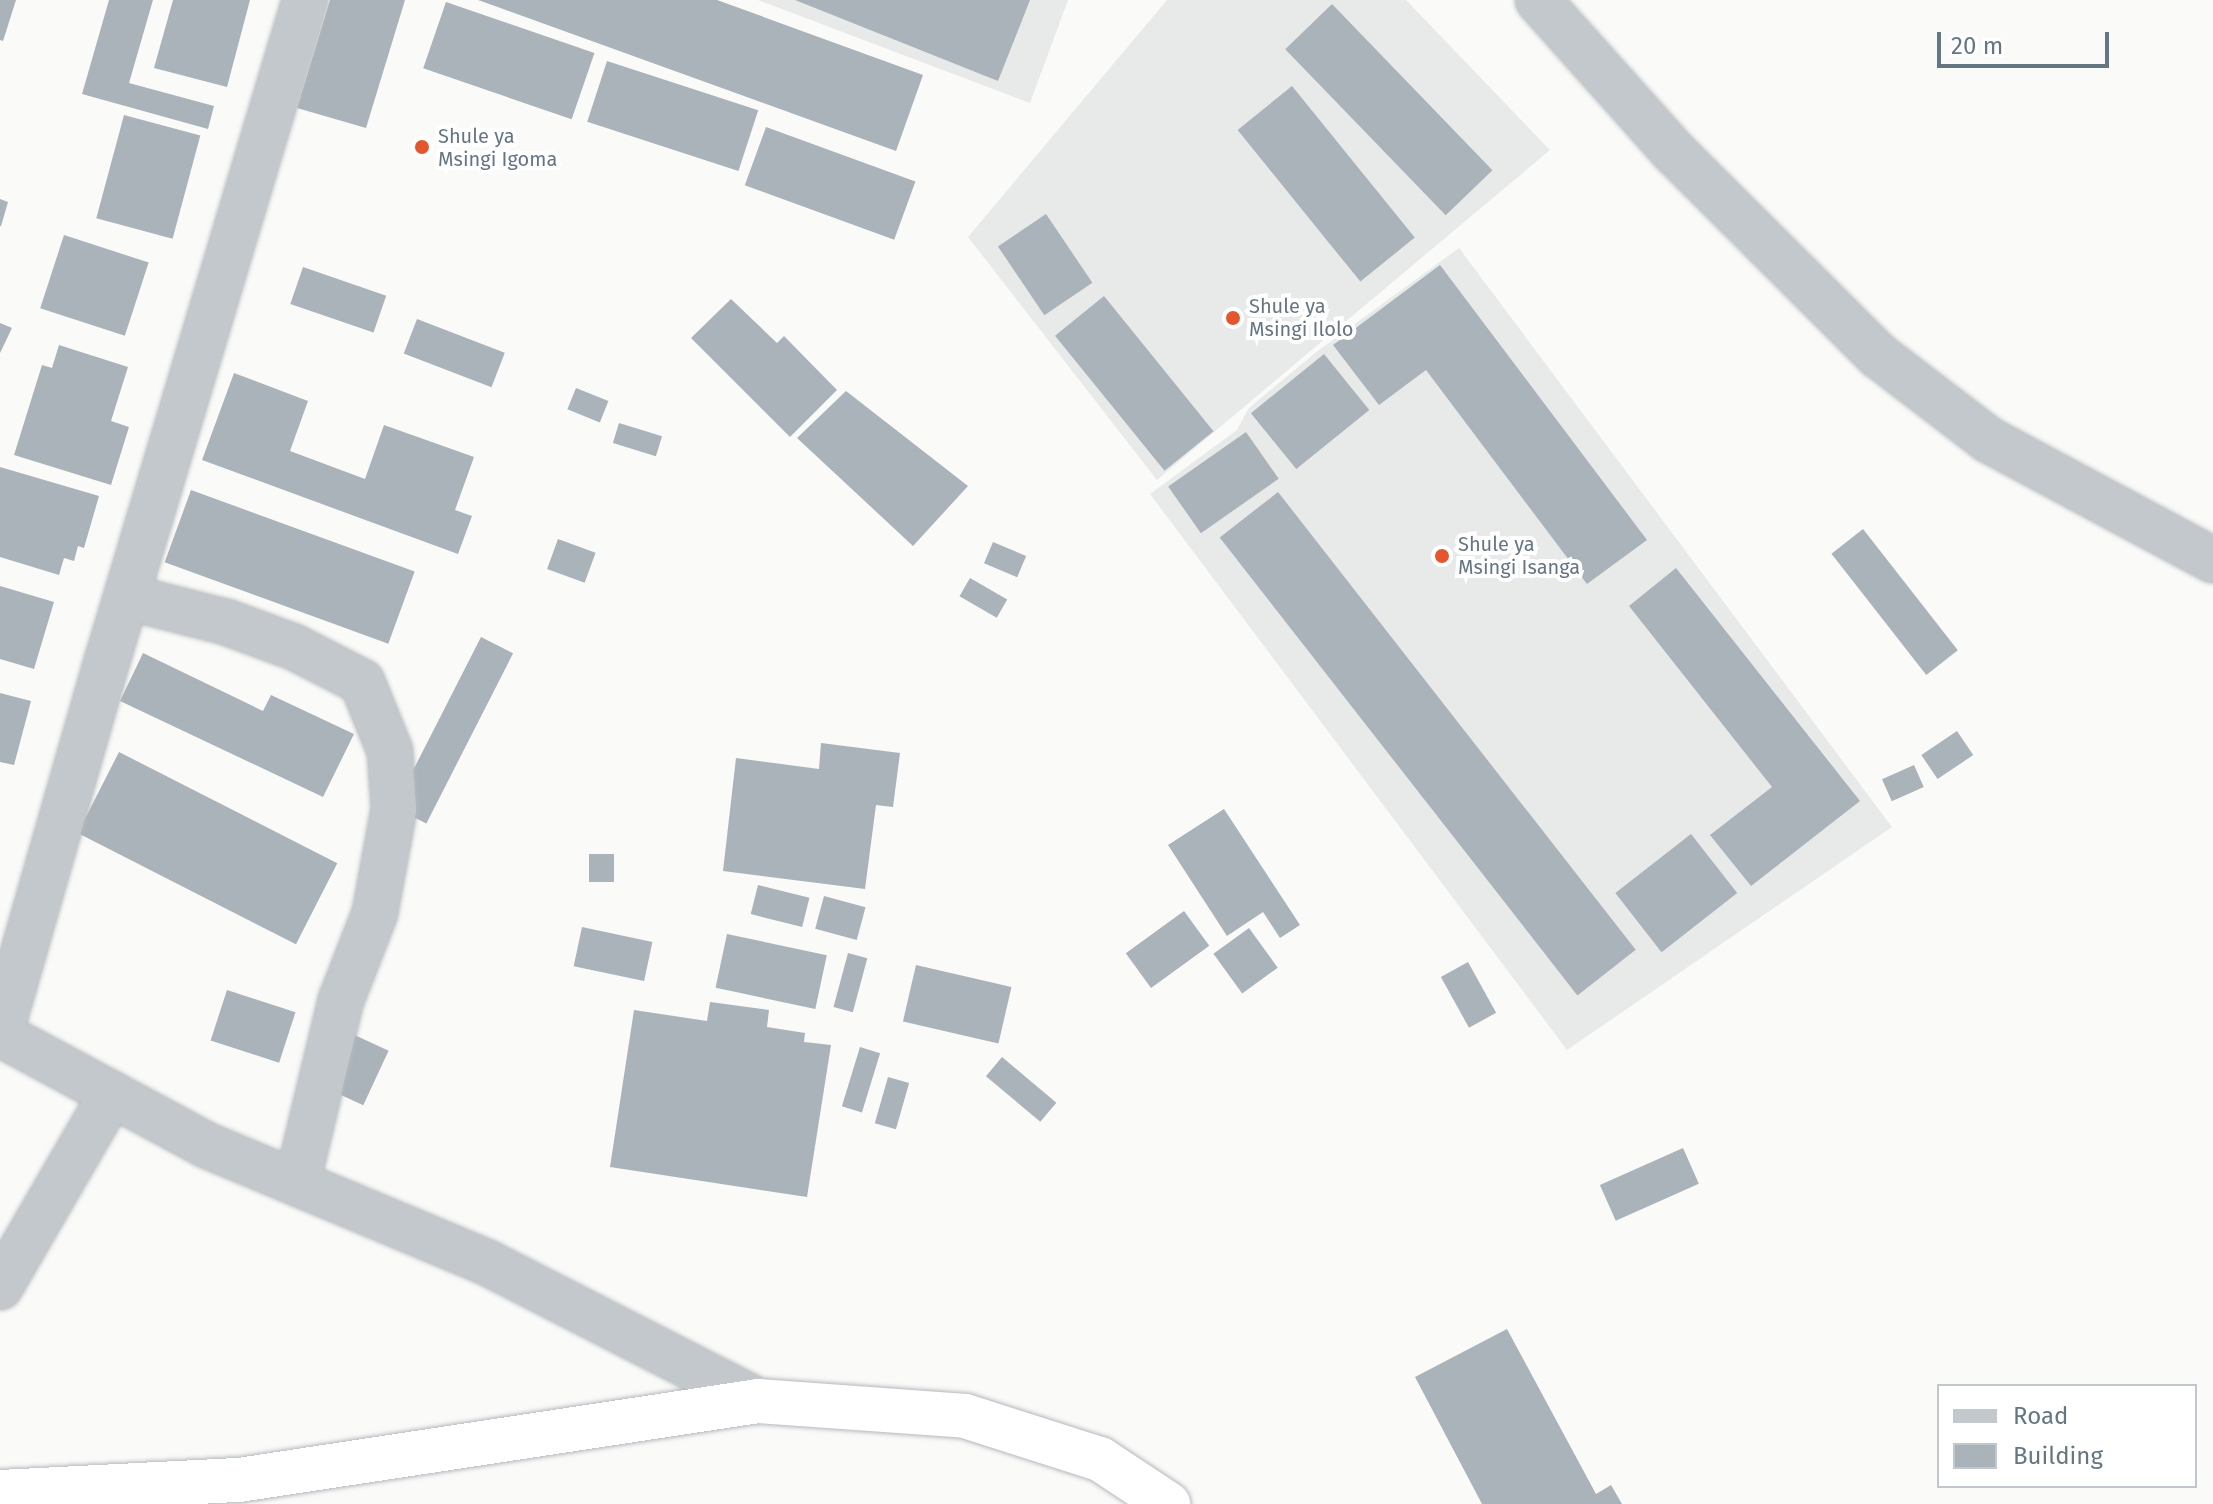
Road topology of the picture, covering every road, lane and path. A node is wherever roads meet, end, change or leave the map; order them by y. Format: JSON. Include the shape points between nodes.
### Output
{"nodes":[{"id":1,"x":305,"y":0,"type":"edge"},
{"id":2,"x":1538,"y":0,"type":"edge"},
{"id":3,"x":2213,"y":560,"type":"edge"},
{"id":4,"x":127,"y":597,"type":"junction"},
{"id":5,"x":0,"y":1034,"type":"edge"},
{"id":6,"x":112,"y":1094,"type":"junction"},
{"id":7,"x":297,"y":1183,"type":"junction"},
{"id":8,"x":0,"y":1287,"type":"edge"},
{"id":9,"x":758,"y":1401,"type":"junction"},
{"id":10,"x":0,"y":1492,"type":"edge"},
{"id":11,"x":241,"y":1492,"type":"edge"},
{"id":12,"x":1168,"y":1504,"type":"edge"}],
"edges":[{"from":1,"to":4,"type":"street"},
{"from":2,"to":3,"type":"street","via":[[1672,150],[1879,356],[1989,440]]},
{"from":4,"to":5,"type":"street"},
{"from":4,"to":7,"type":"street","via":[[253,632],[362,682],[390,751],[394,809],[375,913],[341,1000]]},
{"from":5,"to":6,"type":"street"},
{"from":6,"to":7,"type":"street","via":[[206,1145]]},
{"from":6,"to":8,"type":"street"},
{"from":7,"to":9,"type":"street","via":[[488,1263]]},
{"from":9,"to":11,"type":"highway"},
{"from":9,"to":12,"type":"highway","via":[[965,1416],[1100,1459]]},
{"from":10,"to":11,"type":"highway"}]}
